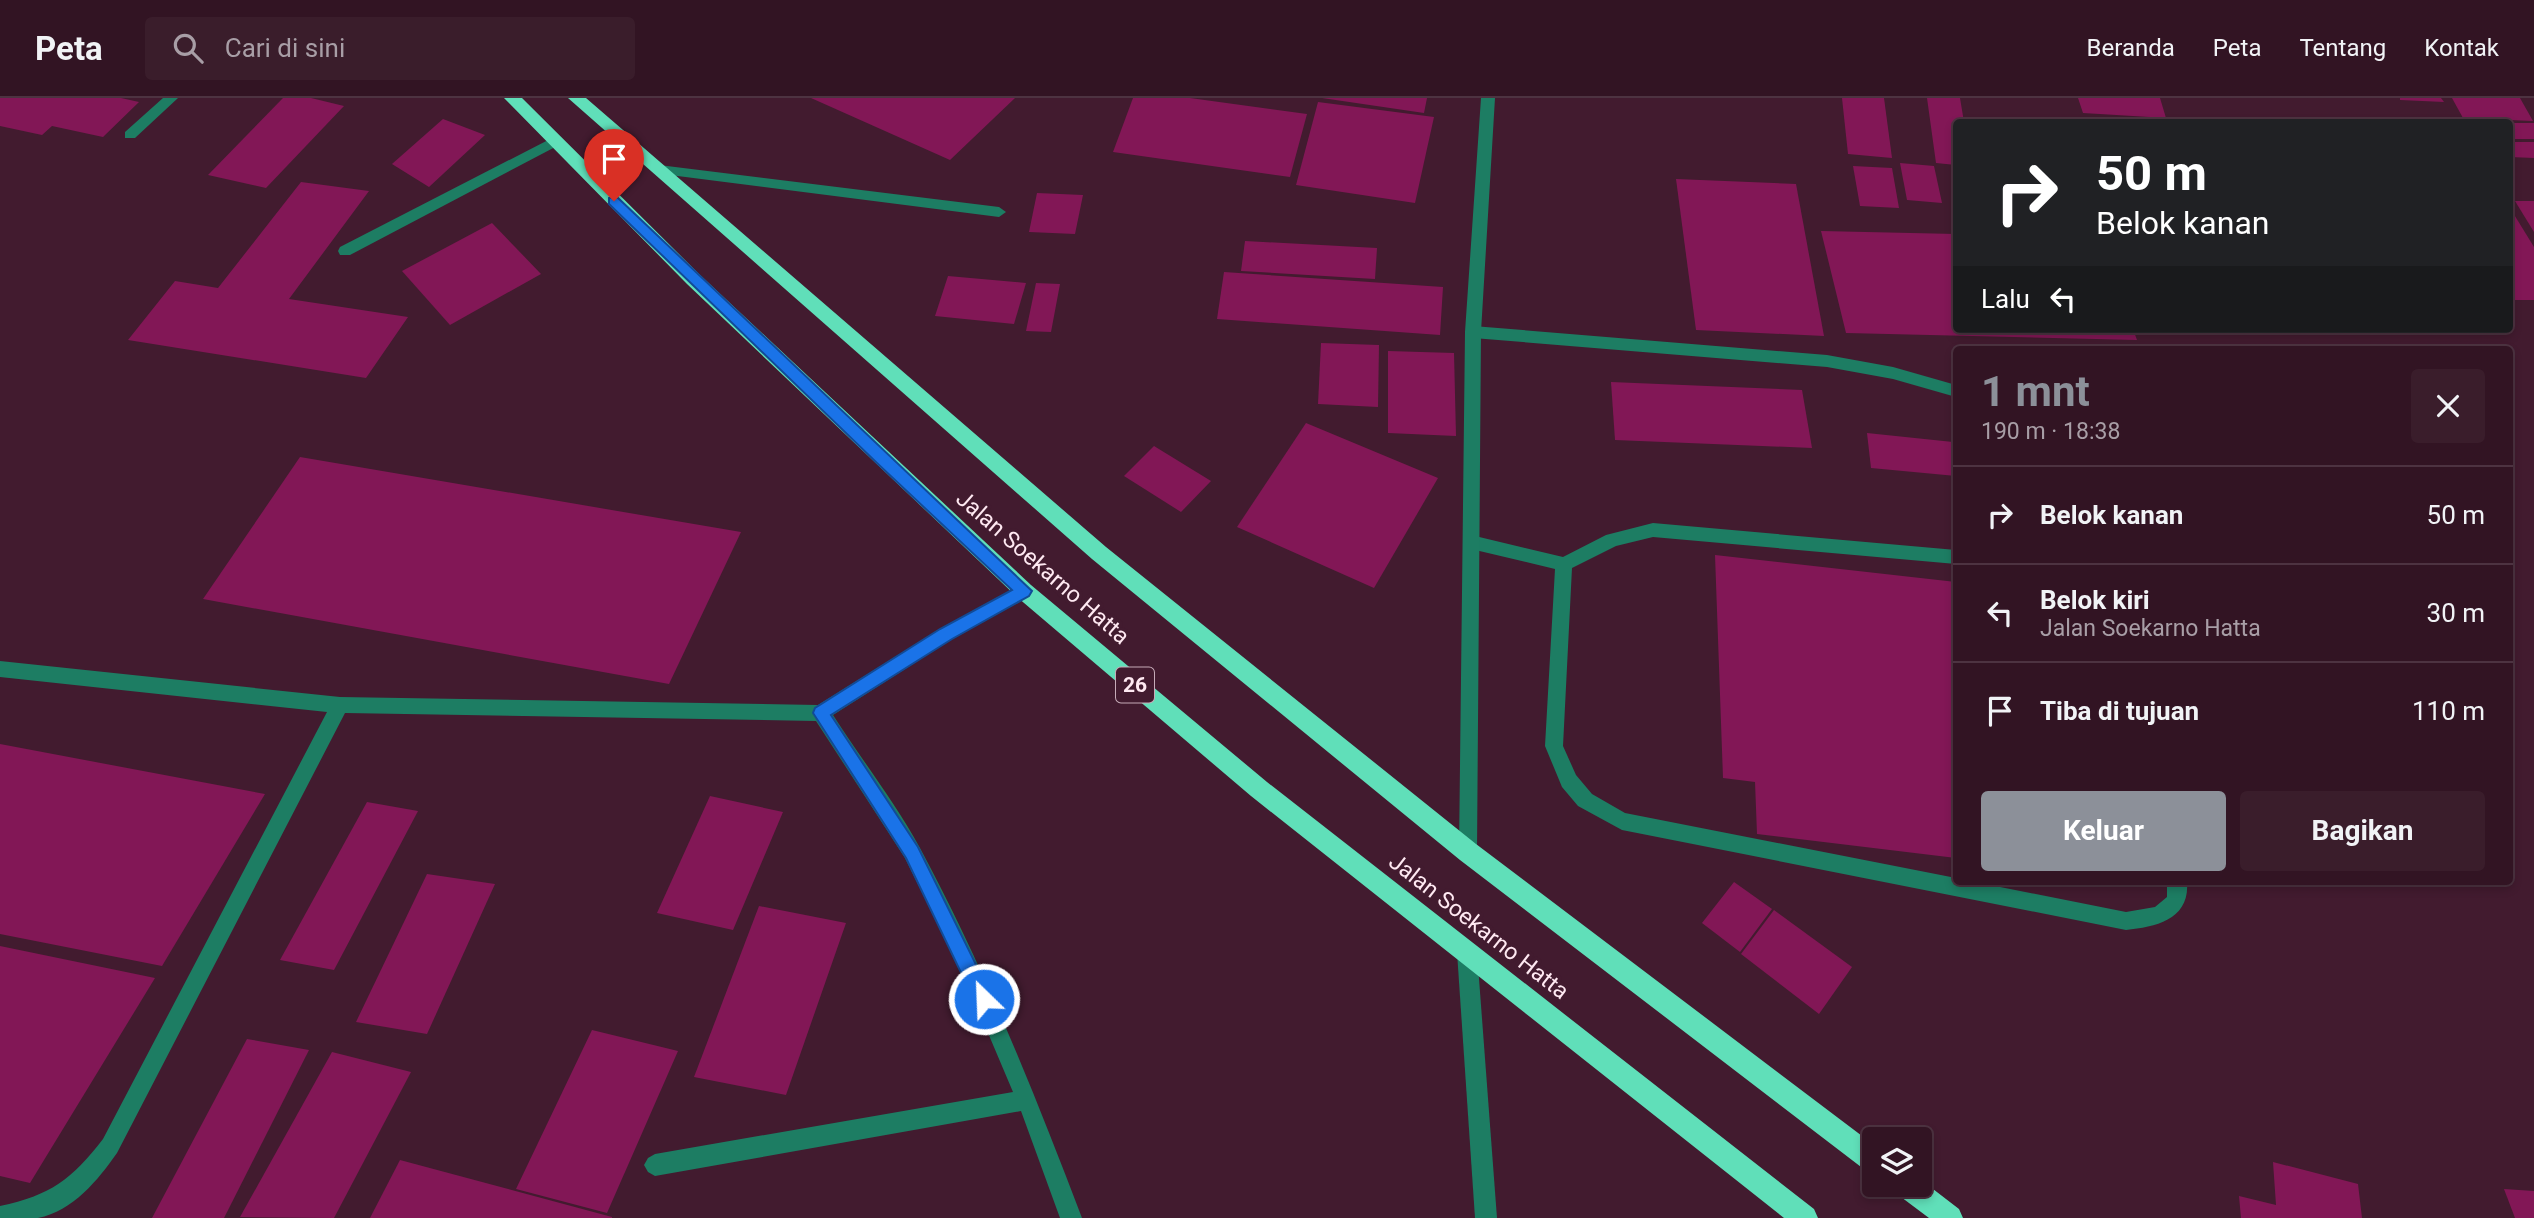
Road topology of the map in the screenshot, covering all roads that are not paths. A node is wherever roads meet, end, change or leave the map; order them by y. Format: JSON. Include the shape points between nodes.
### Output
{"nodes":[{"id":1,"x":171,"y":98,"type":"edge"},
{"id":2,"x":512,"y":98,"type":"edge"},
{"id":3,"x":576,"y":98,"type":"edge"},
{"id":4,"x":1488,"y":98,"type":"edge"},
{"id":5,"x":130,"y":135,"type":"dead end"},
{"id":6,"x":554,"y":142,"type":"junction"},
{"id":7,"x":659,"y":170,"type":"junction"},
{"id":8,"x":999,"y":212,"type":"dead end"},
{"id":9,"x":345,"y":251,"type":"dead end"},
{"id":10,"x":1473,"y":332,"type":"junction"},
{"id":11,"x":1953,"y":390,"type":"edge"},
{"id":12,"x":1471,"y":542,"type":"junction"},
{"id":13,"x":1953,"y":557,"type":"edge"},
{"id":14,"x":1564,"y":564,"type":"junction"},
{"id":15,"x":1024,"y":591,"type":"junction"},
{"id":16,"x":0,"y":669,"type":"edge"},
{"id":17,"x":340,"y":705,"type":"junction"},
{"id":18,"x":821,"y":713,"type":"junction"},
{"id":19,"x":1468,"y":852,"type":"junction"},
{"id":20,"x":2178,"y":885,"type":"edge"},
{"id":21,"x":1467,"y":952,"type":"junction"},
{"id":22,"x":1027,"y":1100,"type":"junction"},
{"id":23,"x":1862,"y":1152,"type":"edge"},
{"id":24,"x":655,"y":1165,"type":"dead end"},
{"id":25,"x":1922,"y":1197,"type":"edge"},
{"id":26,"x":0,"y":1217,"type":"edge"},
{"id":27,"x":1071,"y":1218,"type":"edge"},
{"id":28,"x":1486,"y":1218,"type":"edge"},
{"id":29,"x":1805,"y":1218,"type":"edge"},
{"id":30,"x":1950,"y":1218,"type":"edge"}],
"edges":[{"from":1,"to":5,"type":"street"},
{"from":2,"to":6,"type":"highway","name":"Jalan Soekarno Hatta","number":"26"},
{"from":3,"to":7,"type":"highway","name":"Jalan Soekarno Hatta"},
{"from":4,"to":10,"type":"street"},
{"from":6,"to":9,"type":"street"},
{"from":6,"to":15,"type":"highway","name":"Jalan Soekarno Hatta","number":"26"},
{"from":7,"to":8,"type":"street"},
{"from":7,"to":19,"type":"highway","name":"Jalan Soekarno Hatta","via":[[1099,553]]},
{"from":10,"to":11,"type":"street","via":[[1788,356],[1864,367]]},
{"from":10,"to":12,"type":"street"},
{"from":12,"to":14,"type":"street"},
{"from":12,"to":19,"type":"street"},
{"from":13,"to":14,"type":"street","via":[[1653,530],[1612,540]]},
{"from":14,"to":20,"type":"street","via":[[1554,746],[1569,781],[1601,811],[1622,821],[2126,921],[2168,911],[2180,894]]},
{"from":15,"to":18,"type":"street"},
{"from":15,"to":21,"type":"highway","name":"Jalan Soekarno Hatta","number":"26","via":[[1259,789]]},
{"from":16,"to":17,"type":"street"},
{"from":17,"to":18,"type":"street"},
{"from":17,"to":26,"type":"street","via":[[110,1146],[89,1174],[53,1203]]},
{"from":18,"to":22,"type":"street","via":[[912,852]]},
{"from":19,"to":23,"type":"highway","name":"Jalan Soekarno Hatta"},
{"from":21,"to":28,"type":"street"},
{"from":21,"to":29,"type":"highway","name":"Jalan Soekarno Hatta","number":"26"},
{"from":22,"to":24,"type":"street"},
{"from":22,"to":27,"type":"street"},
{"from":25,"to":30,"type":"highway"}]}
